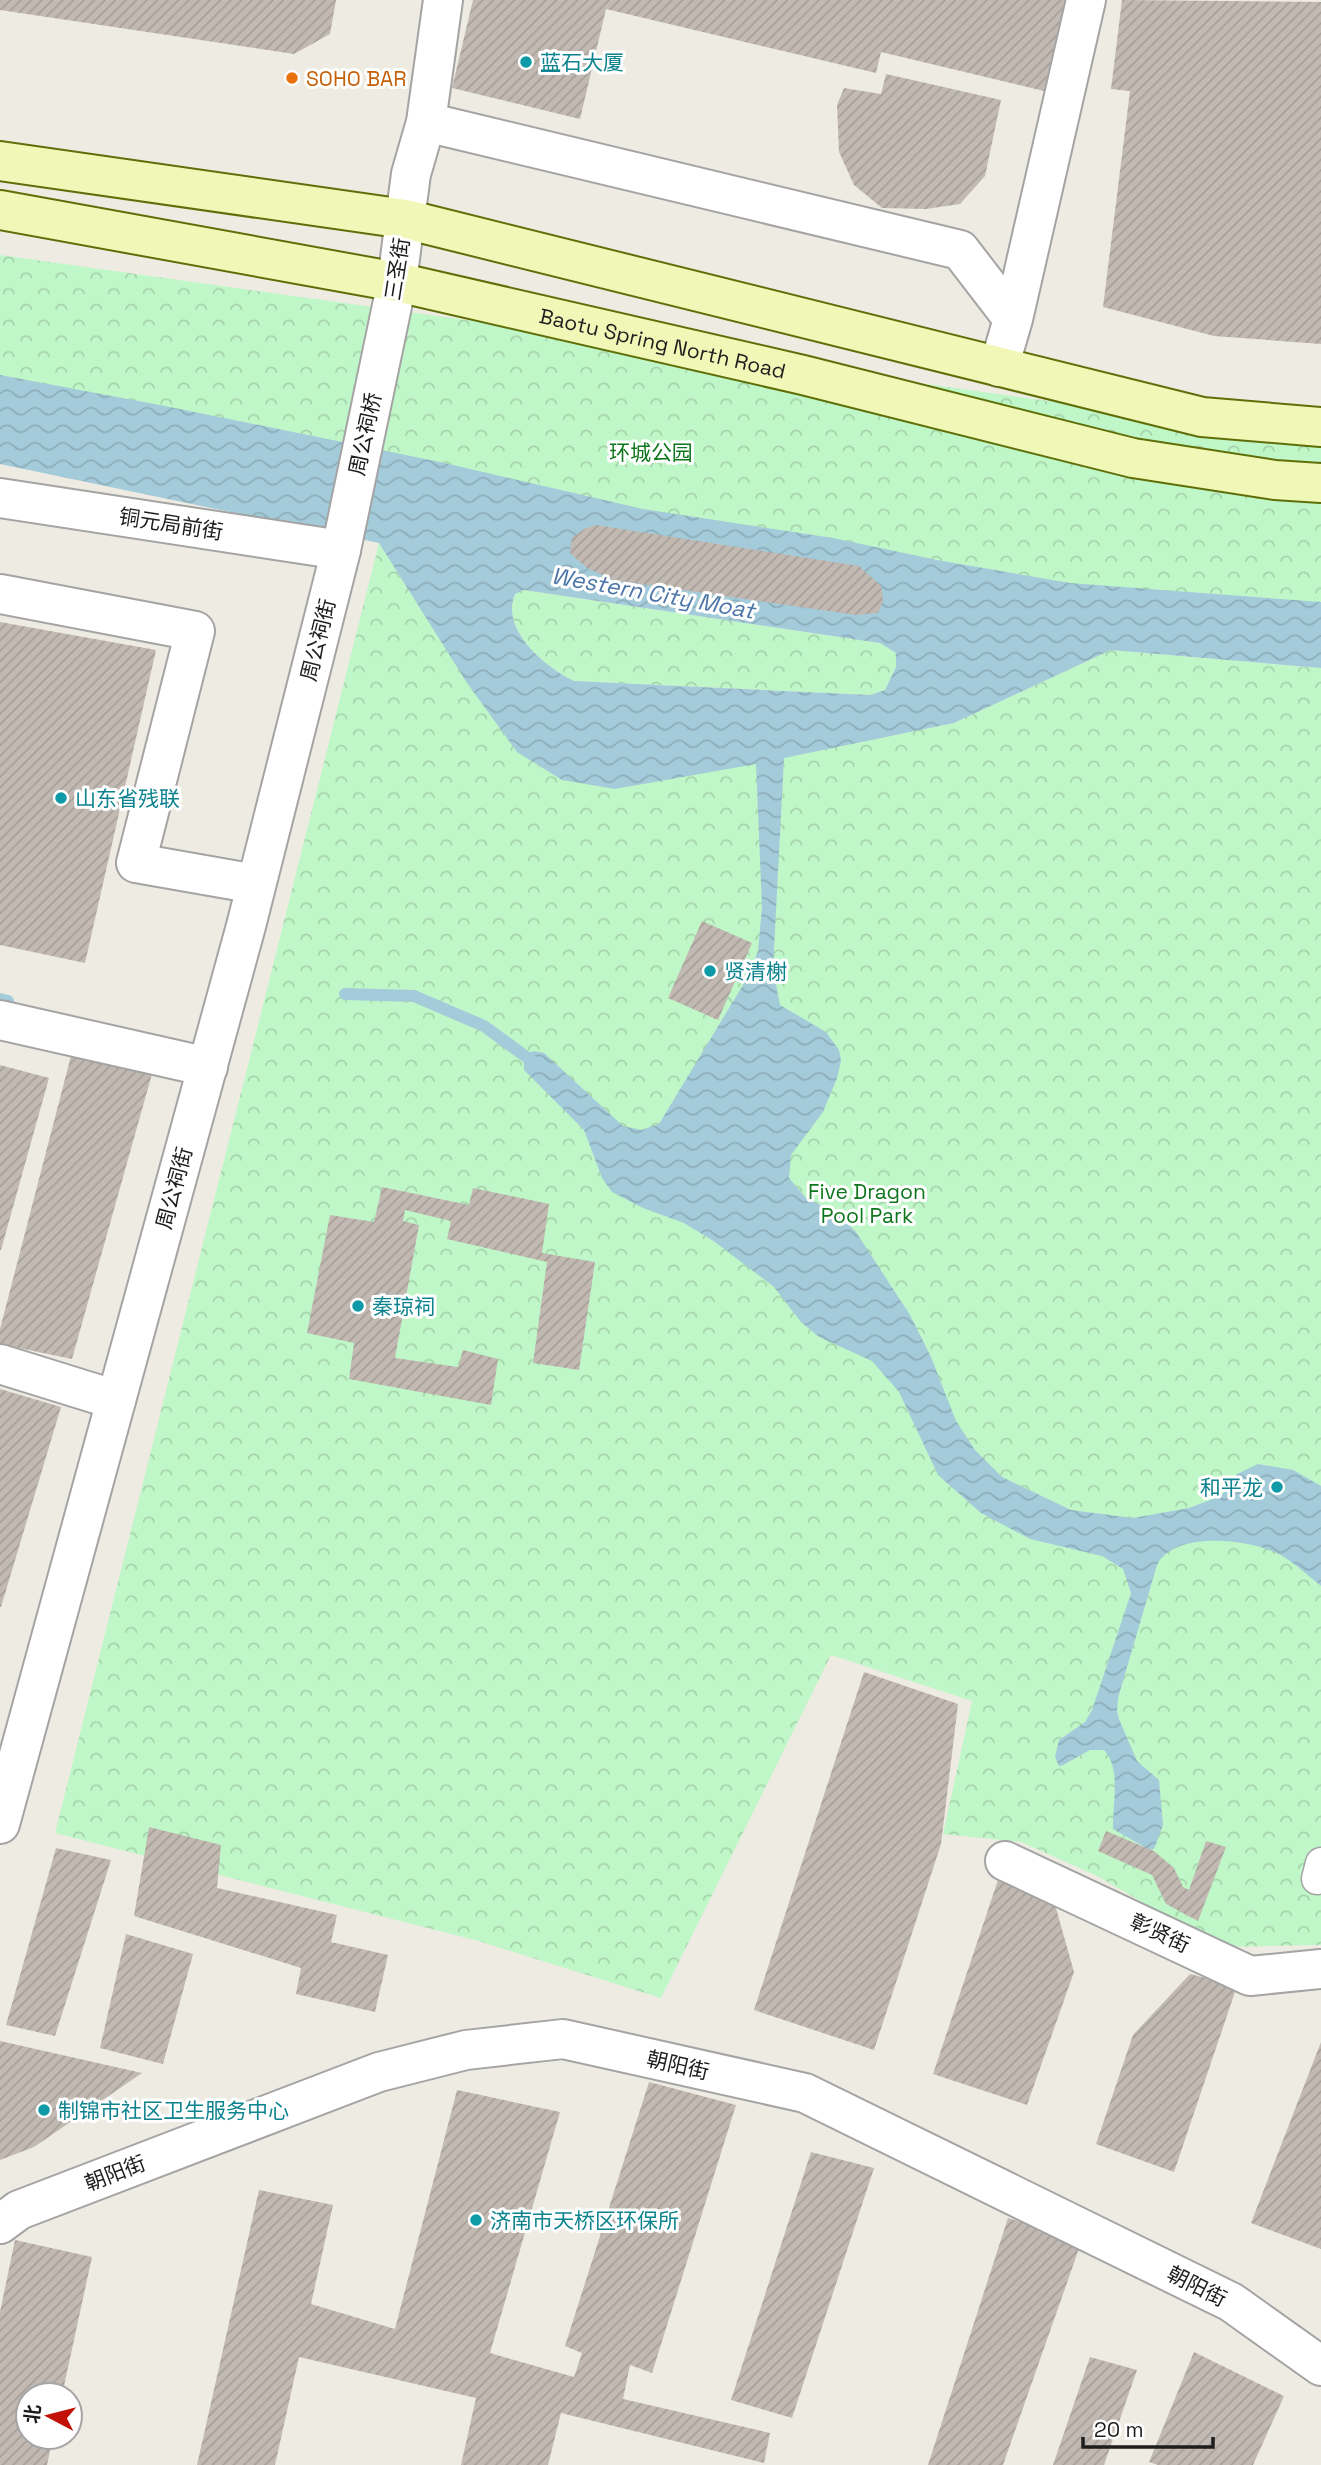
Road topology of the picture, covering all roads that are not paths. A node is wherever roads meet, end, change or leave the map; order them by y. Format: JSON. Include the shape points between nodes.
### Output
{"nodes":[{"id":1,"x":443,"y":0,"type":"edge"},
{"id":2,"x":1086,"y":0,"type":"edge"},
{"id":3,"x":426,"y":122,"type":"junction"},
{"id":4,"x":0,"y":161,"type":"edge"},
{"id":5,"x":0,"y":211,"type":"edge"},
{"id":6,"x":405,"y":219,"type":"junction"},
{"id":7,"x":397,"y":282,"type":"junction"},
{"id":8,"x":1013,"y":318,"type":"junction"},
{"id":9,"x":388,"y":319,"type":"joint"},
{"id":10,"x":999,"y":368,"type":"junction"},
{"id":11,"x":1321,"y":427,"type":"edge"},
{"id":12,"x":1321,"y":483,"type":"edge"},
{"id":13,"x":0,"y":498,"type":"edge"},
{"id":14,"x":341,"y":550,"type":"junction"},
{"id":15,"x":0,"y":594,"type":"edge"},
{"id":16,"x":256,"y":884,"type":"junction"},
{"id":17,"x":0,"y":1020,"type":"edge"},
{"id":18,"x":208,"y":1067,"type":"junction"},
{"id":19,"x":0,"y":1364,"type":"edge"},
{"id":20,"x":116,"y":1400,"type":"junction"},
{"id":21,"x":0,"y":1825,"type":"edge"},
{"id":22,"x":1005,"y":1861,"type":"dead end"},
{"id":23,"x":1321,"y":1969,"type":"edge"},
{"id":24,"x":0,"y":2224,"type":"edge"},
{"id":25,"x":1321,"y":2366,"type":"edge"}],
"edges":[{"from":1,"to":3,"type":"street","name":"三圣街"},
{"from":2,"to":8,"type":"street"},
{"from":3,"to":6,"type":"street","name":"三圣街","via":[[411,173]]},
{"from":3,"to":8,"type":"street","via":[[960,250]]},
{"from":4,"to":6,"type":"main road"},
{"from":5,"to":7,"type":"main road","name":"Baotu Spring North Road"},
{"from":6,"to":7,"type":"street","name":"三圣街"},
{"from":6,"to":10,"type":"main road"},
{"from":7,"to":9,"type":"street","name":"三圣街"},
{"from":7,"to":12,"type":"main road","name":"Baotu Spring North Road","via":[[803,375],[1133,458]]},
{"from":8,"to":10,"type":"street"},
{"from":9,"to":14,"type":"street","name":"周公祠桥"},
{"from":10,"to":11,"type":"main road","via":[[1202,417]]},
{"from":13,"to":14,"type":"street","name":"铜元局前街"},
{"from":14,"to":16,"type":"street","name":"周公祠街"},
{"from":15,"to":16,"type":"street","via":[[195,631],[136,863]]},
{"from":16,"to":18,"type":"street","name":"周公祠街"},
{"from":17,"to":18,"type":"street"},
{"from":18,"to":20,"type":"street","name":"周公祠街"},
{"from":19,"to":20,"type":"street"},
{"from":20,"to":21,"type":"street","name":"周公祠街"},
{"from":22,"to":23,"type":"street","name":"彰贤街","via":[[1251,1976]]},
{"from":24,"to":25,"type":"street","name":"朝阳街","via":[[19,2210],[379,2072],[466,2050],[563,2039],[806,2094],[1231,2302]]}]}
